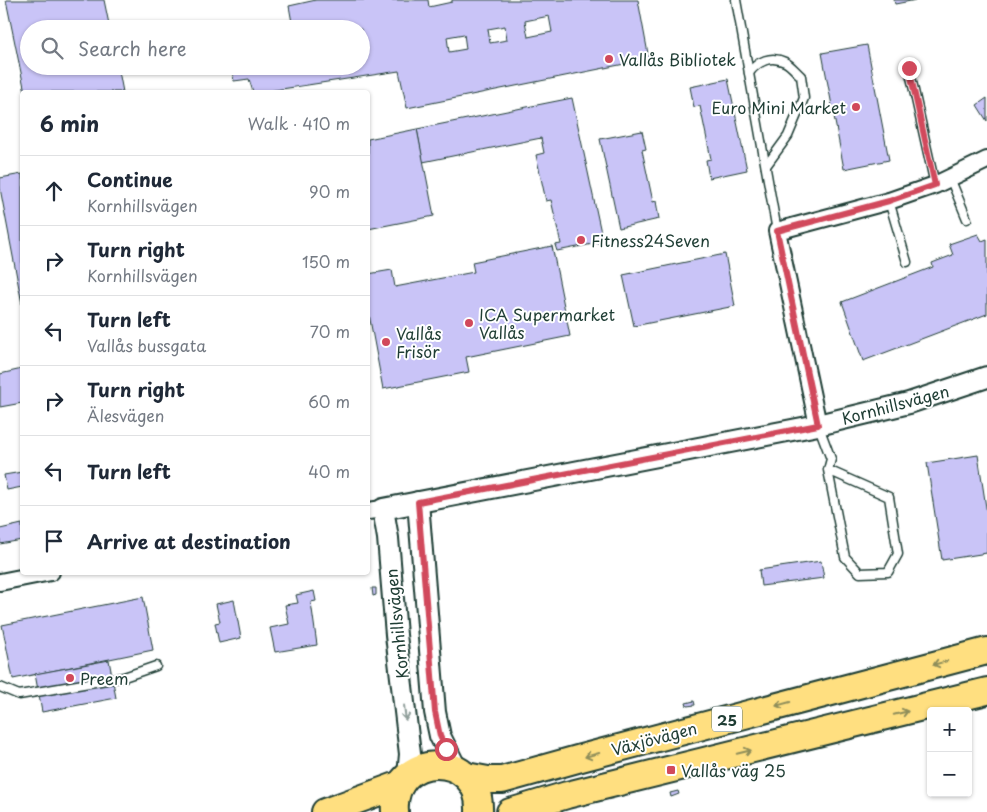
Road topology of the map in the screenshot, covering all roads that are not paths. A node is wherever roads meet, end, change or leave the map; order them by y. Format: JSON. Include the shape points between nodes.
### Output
{"nodes":[{"id":1,"x":736,"y":0,"type":"edge"},
{"id":2,"x":909,"y":68,"type":"dead end"},
{"id":3,"x":749,"y":73,"type":"junction"},
{"id":4,"x":987,"y":160,"type":"edge"},
{"id":5,"x":766,"y":166,"type":"junction"},
{"id":6,"x":950,"y":178,"type":"junction"},
{"id":7,"x":935,"y":185,"type":"junction"},
{"id":8,"x":889,"y":201,"type":"junction"},
{"id":9,"x":967,"y":219,"type":"dead end"},
{"id":10,"x":777,"y":231,"type":"junction"},
{"id":11,"x":907,"y":262,"type":"dead end"},
{"id":12,"x":987,"y":377,"type":"edge"},
{"id":13,"x":818,"y":425,"type":"junction"},
{"id":14,"x":828,"y":470,"type":"junction"},
{"id":15,"x":418,"y":502,"type":"junction"},
{"id":16,"x":375,"y":510,"type":"edge"},
{"id":17,"x":35,"y":575,"type":"edge"},
{"id":18,"x":0,"y":582,"type":"edge"},
{"id":19,"x":987,"y":651,"type":"edge"},
{"id":20,"x":156,"y":666,"type":"dead end"},
{"id":21,"x":0,"y":687,"type":"edge"},
{"id":22,"x":987,"y":692,"type":"edge"},
{"id":23,"x":462,"y":773,"type":"junction"},
{"id":24,"x":404,"y":780,"type":"junction"},
{"id":25,"x":325,"y":812,"type":"edge"},
{"id":26,"x":395,"y":812,"type":"edge"},
{"id":27,"x":479,"y":812,"type":"edge"},
{"id":28,"x":510,"y":812,"type":"edge"}],
"edges":[{"from":1,"to":3,"type":"lane"},
{"from":2,"to":7,"type":"lane"},
{"from":3,"to":5,"type":"lane"},
{"from":3,"to":5,"type":"lane","via":[[754,66],[768,59],[785,62],[801,76],[804,98],[788,136]]},
{"from":4,"to":6,"type":"street"},
{"from":5,"to":10,"type":"lane"},
{"from":6,"to":7,"type":"street"},
{"from":6,"to":9,"type":"lane"},
{"from":7,"to":8,"type":"street"},
{"from":8,"to":10,"type":"street"},
{"from":8,"to":11,"type":"lane"},
{"from":10,"to":13,"type":"street"},
{"from":12,"to":13,"type":"street","name":"Kornhillsvägen","via":[[909,403]]},
{"from":13,"to":14,"type":"lane","via":[[831,459]]},
{"from":13,"to":15,"type":"street","name":"Kornhillsvägen"},
{"from":14,"to":14,"type":"lane","via":[[845,557],[860,573],[888,572],[898,554],[889,497]]},
{"from":15,"to":16,"type":"street","name":"Kornhillsvägen"},
{"from":15,"to":23,"type":"street","name":"Kornhillsvägen","via":[[435,712],[440,736]]},
{"from":16,"to":24,"type":"street","name":"Kornhillsvägen","one_way":true,"via":[[388,538],[410,754]]},
{"from":17,"to":18,"type":"street"},
{"from":19,"to":23,"type":"highway","name":"Växjövägen","number":"25","one_way":true,"via":[[502,780]]},
{"from":20,"to":21,"type":"lane","via":[[124,677],[19,695]]},
{"from":28,"to":22,"type":"highway","number":"25","one_way":true,"via":[[559,797]]},
{"from":23,"to":24,"type":"highway","name":"Växjövägen","number":"25","via":[[434,764],[417,769]]},
{"from":23,"to":27,"type":"highway","via":[[476,792]]},
{"from":24,"to":25,"type":"highway","name":"Växjövägen","number":"25"},
{"from":24,"to":26,"type":"highway","via":[[396,796]]}]}
